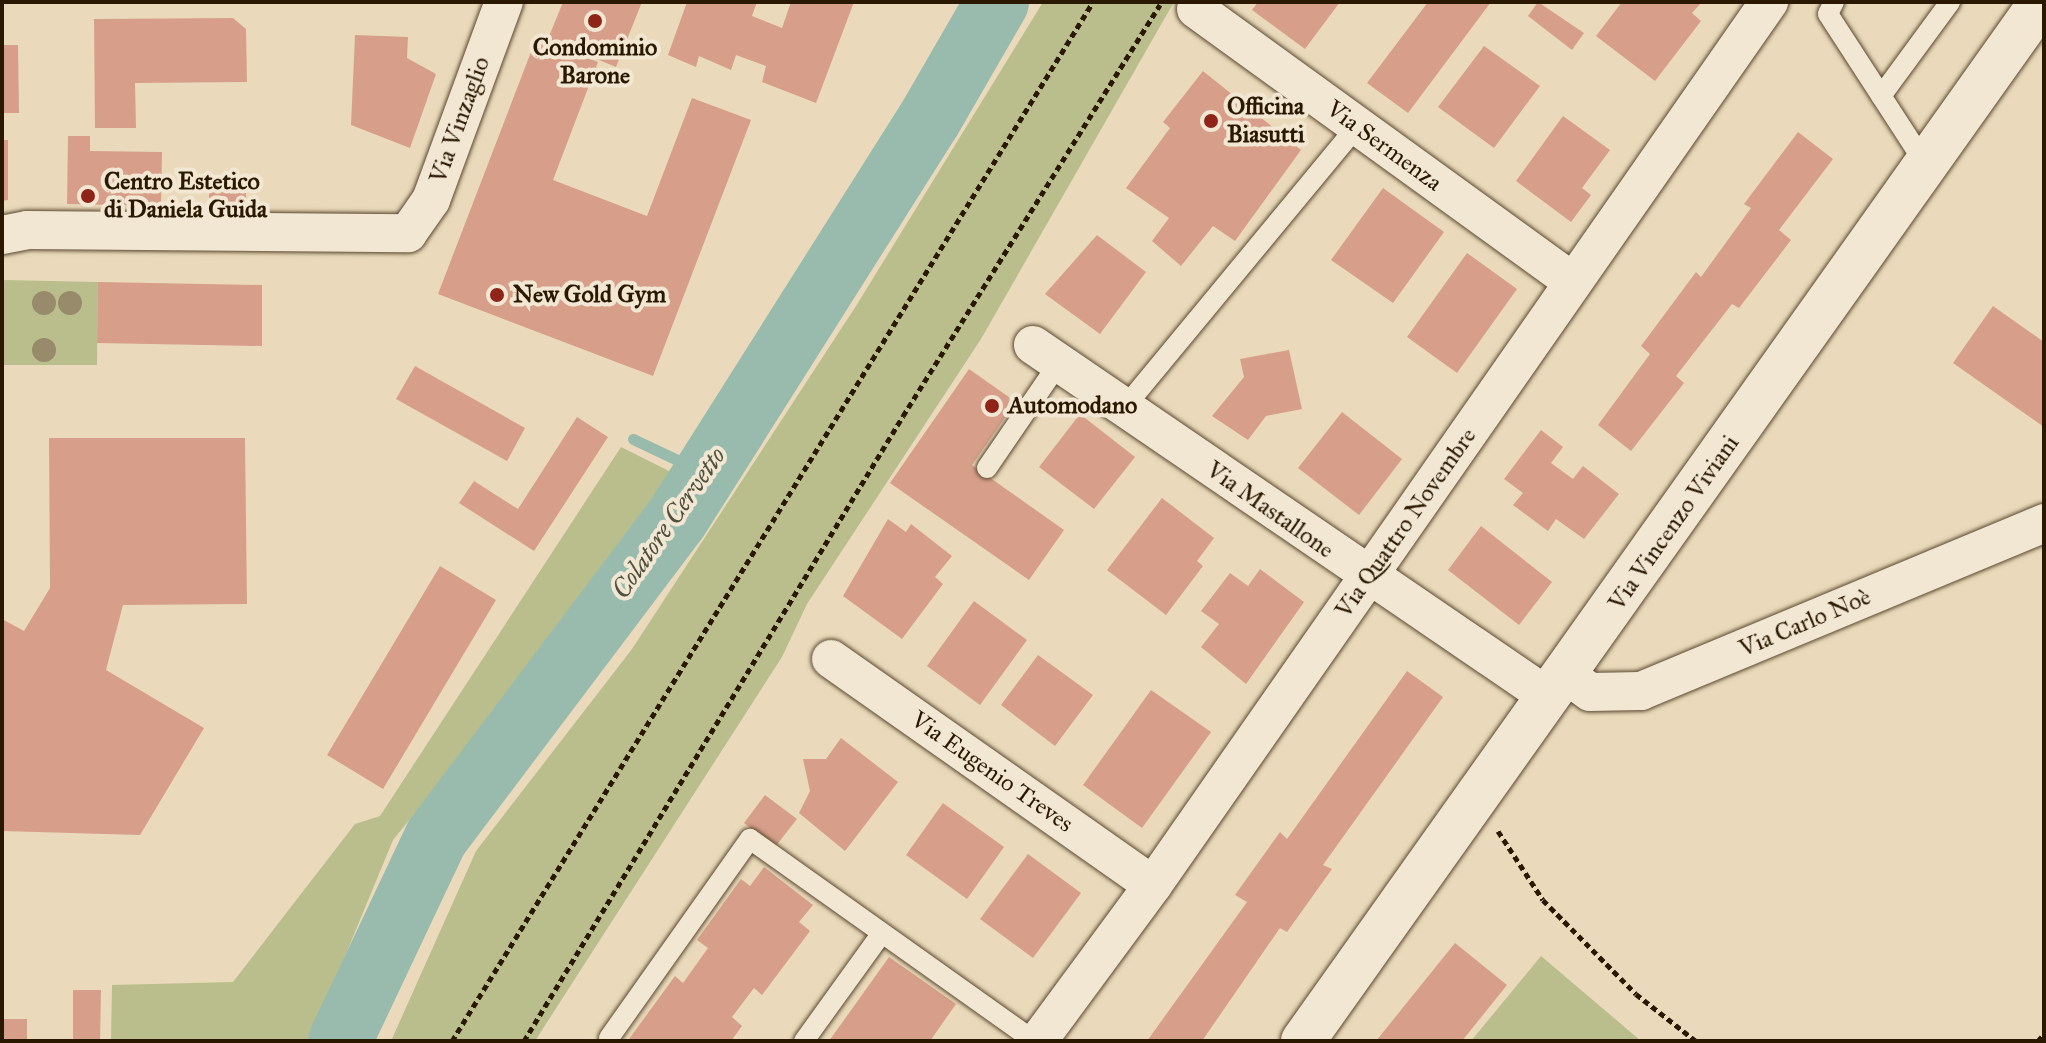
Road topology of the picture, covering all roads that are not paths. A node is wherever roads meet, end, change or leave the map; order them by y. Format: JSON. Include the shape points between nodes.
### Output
{"nodes":[{"id":1,"x":504,"y":2,"type":"edge"},
{"id":2,"x":1769,"y":2,"type":"edge"},
{"id":3,"x":1950,"y":2,"type":"edge"},
{"id":4,"x":2041,"y":2,"type":"edge"},
{"id":5,"x":1179,"y":5,"type":"edge"},
{"id":6,"x":1825,"y":6,"type":"edge"},
{"id":7,"x":1881,"y":96,"type":"junction"},
{"id":8,"x":1357,"y":126,"type":"junction"},
{"id":9,"x":1926,"y":165,"type":"junction"},
{"id":10,"x":2,"y":235,"type":"edge"},
{"id":11,"x":1572,"y":281,"type":"junction"},
{"id":12,"x":1046,"y":354,"type":"joint"},
{"id":13,"x":1124,"y":408,"type":"junction"},
{"id":14,"x":987,"y":468,"type":"dead end"},
{"id":15,"x":2044,"y":523,"type":"edge"},
{"id":16,"x":1368,"y":578,"type":"junction"},
{"id":17,"x":831,"y":659,"type":"dead end"},
{"id":18,"x":1558,"y":687,"type":"junction"},
{"id":19,"x":1153,"y":885,"type":"junction"},
{"id":20,"x":882,"y":933,"type":"junction"},
{"id":21,"x":609,"y":1038,"type":"dead end"},
{"id":22,"x":804,"y":1041,"type":"edge"},
{"id":23,"x":1036,"y":1041,"type":"edge"},
{"id":24,"x":1303,"y":1041,"type":"edge"}],
"edges":[{"from":1,"to":10,"type":"street","name":"Via Vinzaglio","via":[[431,200],[408,233],[27,230]]},
{"from":2,"to":11,"type":"street","name":"Via Quattro Novembre"},
{"from":3,"to":7,"type":"lane"},
{"from":4,"to":9,"type":"main road","name":"Via Vincenzo Viviani"},
{"from":5,"to":8,"type":"street","name":"Via Sermenza"},
{"from":6,"to":7,"type":"lane"},
{"from":7,"to":9,"type":"lane"},
{"from":8,"to":11,"type":"street","name":"Via Sermenza"},
{"from":8,"to":13,"type":"lane"},
{"from":9,"to":18,"type":"main road","name":"Via Vincenzo Viviani"},
{"from":11,"to":16,"type":"street","name":"Via Quattro Novembre"},
{"from":12,"to":13,"type":"street","name":"Via Mastallone"},
{"from":12,"to":14,"type":"lane"},
{"from":13,"to":16,"type":"street","name":"Via Mastallone"},
{"from":15,"to":18,"type":"street","name":"Via Carlo Noè","via":[[1641,691]]},
{"from":16,"to":18,"type":"street","name":"Via Mastallone"},
{"from":16,"to":19,"type":"street","name":"Via Quattro Novembre"},
{"from":17,"to":19,"type":"street","name":"Via Eugenio Treves"},
{"from":18,"to":24,"type":"main road","name":"Via Vincenzo Viviani"},
{"from":19,"to":23,"type":"street","name":"Via Quattro Novembre"},
{"from":20,"to":21,"type":"lane","via":[[750,839]]},
{"from":20,"to":22,"type":"lane"},
{"from":20,"to":23,"type":"lane"}]}
